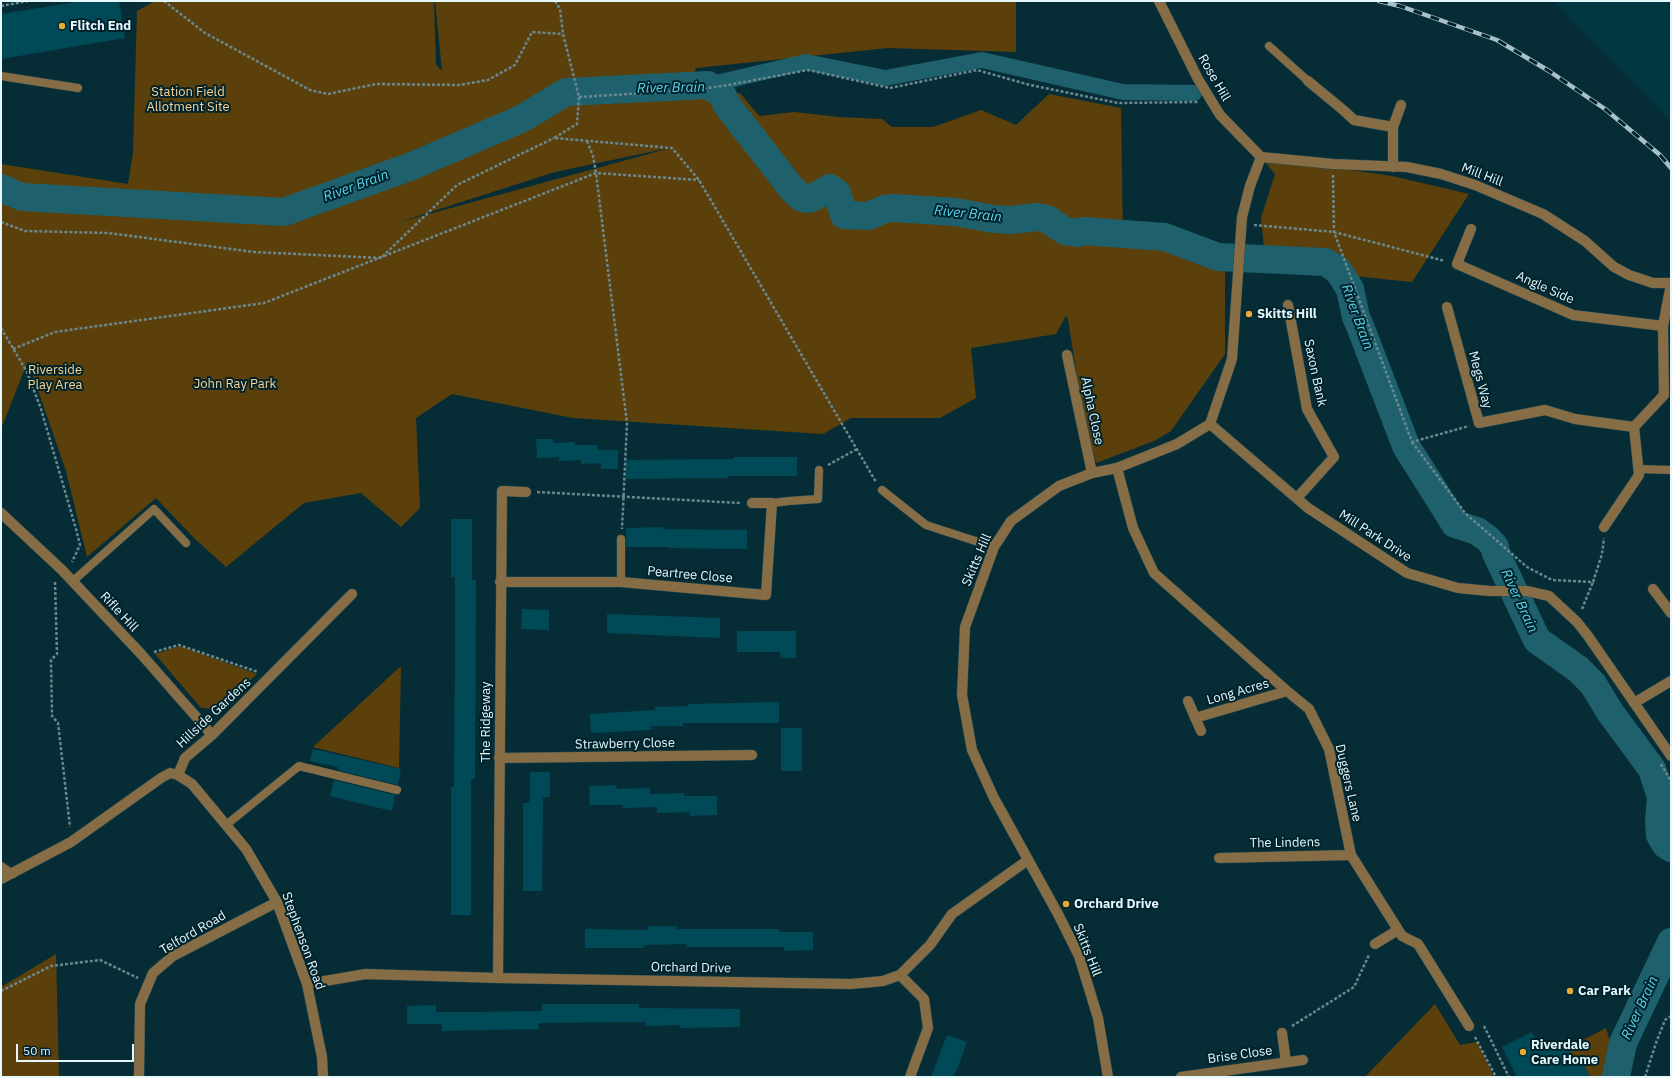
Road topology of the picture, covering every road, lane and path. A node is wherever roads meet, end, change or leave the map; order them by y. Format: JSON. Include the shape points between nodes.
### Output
{"nodes":[{"id":1,"x":28,"y":1,"type":"edge"},
{"id":2,"x":164,"y":1,"type":"edge"},
{"id":3,"x":555,"y":1,"type":"edge"},
{"id":4,"x":1159,"y":1,"type":"edge"},
{"id":5,"x":1,"y":6,"type":"edge"},
{"id":6,"x":563,"y":34,"type":"junction"},
{"id":7,"x":1269,"y":46,"type":"dead end"},
{"id":8,"x":1,"y":76,"type":"edge"},
{"id":9,"x":1308,"y":82,"type":"joint"},
{"id":10,"x":78,"y":88,"type":"dead end"},
{"id":11,"x":579,"y":98,"type":"junction"},
{"id":12,"x":1212,"y":102,"type":"junction"},
{"id":13,"x":1401,"y":105,"type":"dead end"},
{"id":14,"x":1392,"y":127,"type":"junction"},
{"id":15,"x":554,"y":138,"type":"junction"},
{"id":16,"x":587,"y":141,"type":"junction"},
{"id":17,"x":1261,"y":157,"type":"junction"},
{"id":18,"x":1333,"y":164,"type":"junction"},
{"id":19,"x":1393,"y":167,"type":"junction"},
{"id":20,"x":596,"y":173,"type":"junction"},
{"id":21,"x":699,"y":180,"type":"junction"},
{"id":22,"x":1,"y":222,"type":"edge"},
{"id":23,"x":1243,"y":224,"type":"junction"},
{"id":24,"x":1471,"y":229,"type":"dead end"},
{"id":25,"x":1334,"y":232,"type":"junction"},
{"id":26,"x":381,"y":258,"type":"junction"},
{"id":27,"x":1458,"y":264,"type":"junction"},
{"id":28,"x":1671,"y":284,"type":"edge"},
{"id":29,"x":1288,"y":305,"type":"dead end"},
{"id":30,"x":1447,"y":307,"type":"dead end"},
{"id":31,"x":1667,"y":327,"type":"edge"},
{"id":32,"x":1,"y":328,"type":"edge"},
{"id":33,"x":13,"y":349,"type":"junction"},
{"id":34,"x":1067,"y":355,"type":"dead end"},
{"id":35,"x":1479,"y":423,"type":"junction"},
{"id":36,"x":1210,"y":424,"type":"junction"},
{"id":37,"x":1634,"y":427,"type":"junction"},
{"id":38,"x":1412,"y":442,"type":"junction"},
{"id":39,"x":857,"y":449,"type":"junction"},
{"id":40,"x":1117,"y":468,"type":"junction"},
{"id":41,"x":1638,"y":469,"type":"junction"},
{"id":42,"x":819,"y":470,"type":"joint"},
{"id":43,"x":1671,"y":470,"type":"edge"},
{"id":44,"x":1092,"y":473,"type":"junction"},
{"id":45,"x":882,"y":490,"type":"joint"},
{"id":46,"x":526,"y":492,"type":"joint"},
{"id":47,"x":624,"y":496,"type":"junction"},
{"id":48,"x":1297,"y":498,"type":"junction"},
{"id":49,"x":752,"y":503,"type":"joint"},
{"id":50,"x":772,"y":503,"type":"junction"},
{"id":51,"x":1,"y":513,"type":"edge"},
{"id":52,"x":1604,"y":527,"type":"joint"},
{"id":53,"x":621,"y":539,"type":"joint"},
{"id":54,"x":186,"y":543,"type":"dead end"},
{"id":55,"x":994,"y":547,"type":"junction"},
{"id":56,"x":59,"y":566,"type":"junction"},
{"id":57,"x":73,"y":581,"type":"junction"},
{"id":58,"x":500,"y":582,"type":"junction"},
{"id":59,"x":621,"y":582,"type":"junction"},
{"id":60,"x":1593,"y":582,"type":"junction"},
{"id":61,"x":1653,"y":589,"type":"dead end"},
{"id":62,"x":352,"y":594,"type":"dead end"},
{"id":63,"x":1671,"y":613,"type":"edge"},
{"id":64,"x":1577,"y":622,"type":"junction"},
{"id":65,"x":142,"y":655,"type":"junction"},
{"id":66,"x":271,"y":677,"type":"junction"},
{"id":67,"x":1671,"y":681,"type":"edge"},
{"id":68,"x":1287,"y":691,"type":"junction"},
{"id":69,"x":1188,"y":701,"type":"dead end"},
{"id":70,"x":1634,"y":703,"type":"junction"},
{"id":71,"x":1195,"y":718,"type":"junction"},
{"id":72,"x":1202,"y":731,"type":"dead end"},
{"id":73,"x":212,"y":735,"type":"junction"},
{"id":74,"x":752,"y":755,"type":"dead end"},
{"id":75,"x":1671,"y":756,"type":"edge"},
{"id":76,"x":499,"y":758,"type":"junction"},
{"id":77,"x":178,"y":775,"type":"junction"},
{"id":78,"x":397,"y":790,"type":"dead end"},
{"id":79,"x":226,"y":825,"type":"junction"},
{"id":80,"x":71,"y":842,"type":"junction"},
{"id":81,"x":1350,"y":855,"type":"junction"},
{"id":82,"x":1220,"y":858,"type":"dead end"},
{"id":83,"x":1028,"y":860,"type":"junction"},
{"id":84,"x":1,"y":866,"type":"edge"},
{"id":85,"x":12,"y":874,"type":"junction"},
{"id":86,"x":1,"y":879,"type":"edge"},
{"id":87,"x":277,"y":902,"type":"junction"},
{"id":88,"x":1398,"y":930,"type":"junction"},
{"id":89,"x":1374,"y":944,"type":"joint"},
{"id":90,"x":900,"y":975,"type":"junction"},
{"id":91,"x":498,"y":978,"type":"junction"},
{"id":92,"x":148,"y":983,"type":"junction"},
{"id":93,"x":307,"y":984,"type":"junction"},
{"id":94,"x":1,"y":991,"type":"edge"},
{"id":95,"x":1671,"y":1016,"type":"edge"},
{"id":96,"x":1469,"y":1026,"type":"joint"},
{"id":97,"x":1484,"y":1026,"type":"dead end"},
{"id":98,"x":1282,"y":1033,"type":"joint"},
{"id":99,"x":1303,"y":1060,"type":"dead end"},
{"id":100,"x":1286,"y":1062,"type":"junction"},
{"id":101,"x":139,"y":1077,"type":"edge"},
{"id":102,"x":323,"y":1077,"type":"edge"},
{"id":103,"x":910,"y":1077,"type":"edge"},
{"id":104,"x":1108,"y":1077,"type":"edge"},
{"id":105,"x":1181,"y":1077,"type":"edge"},
{"id":106,"x":1496,"y":1077,"type":"edge"},
{"id":107,"x":1509,"y":1077,"type":"edge"},
{"id":108,"x":1645,"y":1077,"type":"edge"}],
"edges":[{"from":1,"to":5,"type":"path"},
{"from":2,"to":6,"type":"path","via":[[206,33],[310,90],[328,94],[376,84],[460,85],[488,80],[515,65],[532,32]]},
{"from":3,"to":6,"type":"path","via":[[560,9]]},
{"from":4,"to":12,"type":"street","name":"Rose Hill"},
{"from":6,"to":11,"type":"path"},
{"from":7,"to":9,"type":"lane"},
{"from":8,"to":10,"type":"lane"},
{"from":9,"to":14,"type":"street","via":[[1354,120]]},
{"from":11,"to":12,"type":"path","via":[[694,90],[808,70],[890,88],[977,70],[1030,85],[1118,103]]},
{"from":11,"to":15,"type":"path","via":[[577,124]]},
{"from":12,"to":17,"type":"street","name":"Rose Hill","via":[[1220,115]]},
{"from":13,"to":14,"type":"street"},
{"from":14,"to":19,"type":"street"},
{"from":15,"to":16,"type":"path"},
{"from":15,"to":26,"type":"path","via":[[457,185]]},
{"from":16,"to":20,"type":"path","via":[[594,156]]},
{"from":16,"to":21,"type":"path","via":[[672,148]]},
{"from":17,"to":18,"type":"street","name":"Mill Hill"},
{"from":17,"to":23,"type":"street","via":[[1250,186],[1242,216]]},
{"from":18,"to":19,"type":"street","name":"Mill Hill"},
{"from":18,"to":25,"type":"path"},
{"from":19,"to":28,"type":"street","name":"Mill Hill","via":[[1407,167],[1441,174],[1475,185],[1543,214],[1585,241],[1614,267],[1629,275],[1653,283]]},
{"from":20,"to":21,"type":"path"},
{"from":20,"to":26,"type":"path"},
{"from":20,"to":47,"type":"path","via":[[627,423]]},
{"from":21,"to":39,"type":"path"},
{"from":22,"to":26,"type":"path","via":[[26,231],[108,232],[254,252]]},
{"from":23,"to":25,"type":"path"},
{"from":23,"to":36,"type":"street","via":[[1232,360]]},
{"from":24,"to":27,"type":"street"},
{"from":25,"to":27,"type":"path"},
{"from":25,"to":38,"type":"path"},
{"from":26,"to":33,"type":"path","via":[[264,303],[55,332]]},
{"from":27,"to":31,"type":"street","name":"Angle Side","via":[[1574,315]]},
{"from":28,"to":31,"type":"street"},
{"from":29,"to":48,"type":"street","name":"Saxon Bank","via":[[1307,409],[1334,457]]},
{"from":30,"to":35,"type":"street","name":"Megs Way"},
{"from":31,"to":37,"type":"street","via":[[1664,394]]},
{"from":32,"to":33,"type":"path"},
{"from":33,"to":56,"type":"path","via":[[27,372],[41,409],[80,545],[74,561]]},
{"from":34,"to":44,"type":"street","name":"Alpha Close"},
{"from":35,"to":37,"type":"street","name":"Megs Way","via":[[1545,410],[1575,419]]},
{"from":35,"to":38,"type":"path"},
{"from":36,"to":40,"type":"street","name":"Skitts Hill","via":[[1176,444]]},
{"from":36,"to":48,"type":"street","name":"Mill Park Drive"},
{"from":37,"to":41,"type":"street"},
{"from":38,"to":60,"type":"path","via":[[1465,513],[1527,567],[1552,580]]},
{"from":39,"to":42,"type":"path"},
{"from":39,"to":45,"type":"path"},
{"from":40,"to":44,"type":"street","name":"Skitts Hill"},
{"from":40,"to":68,"type":"street","name":"Duggers Lane","via":[[1133,528],[1154,573]]},
{"from":41,"to":43,"type":"lane"},
{"from":41,"to":52,"type":"street","via":[[1639,475]]},
{"from":42,"to":50,"type":"lane","via":[[818,499]]},
{"from":44,"to":55,"type":"street","name":"Skitts Hill","via":[[1059,486],[1011,521]]},
{"from":45,"to":55,"type":"lane","via":[[926,525]]},
{"from":46,"to":47,"type":"path"},
{"from":46,"to":58,"type":"street","name":"The Ridgeway","via":[[502,491]]},
{"from":47,"to":49,"type":"path"},
{"from":47,"to":53,"type":"path"},
{"from":48,"to":64,"type":"street","name":"Mill Park Drive","via":[[1308,508],[1407,573],[1458,588],[1527,591],[1549,596]]},
{"from":49,"to":50,"type":"street"},
{"from":50,"to":59,"type":"street","name":"Peartree Close","via":[[766,595]]},
{"from":51,"to":56,"type":"street","name":"Rifle Hill"},
{"from":52,"to":60,"type":"path","via":[[1602,554]]},
{"from":53,"to":59,"type":"lane"},
{"from":54,"to":57,"type":"lane","via":[[154,509]]},
{"from":55,"to":83,"type":"street","name":"Skitts Hill","via":[[965,627],[962,695],[972,750],[994,798]]},
{"from":56,"to":57,"type":"street","name":"Rifle Hill"},
{"from":56,"to":80,"type":"path","via":[[57,654],[51,660],[52,716],[58,723]]},
{"from":57,"to":65,"type":"street","name":"Rifle Hill"},
{"from":58,"to":59,"type":"street","name":"Peartree Close"},
{"from":58,"to":76,"type":"street","name":"The Ridgeway"},
{"from":60,"to":64,"type":"path"},
{"from":61,"to":63,"type":"street"},
{"from":62,"to":66,"type":"street","name":"Hillside Gardens"},
{"from":64,"to":70,"type":"street","name":"Mill Park Drive"},
{"from":65,"to":66,"type":"path","via":[[179,645]]},
{"from":65,"to":73,"type":"street","name":"Rifle Hill"},
{"from":66,"to":73,"type":"street","name":"Hillside Gardens"},
{"from":67,"to":70,"type":"street"},
{"from":68,"to":71,"type":"street","name":"Long Acres"},
{"from":68,"to":81,"type":"street","name":"Duggers Lane","via":[[1309,709],[1329,749]]},
{"from":69,"to":71,"type":"street","name":"Long Acres"},
{"from":70,"to":75,"type":"street","name":"Mill Park Drive"},
{"from":71,"to":72,"type":"street","name":"Long Acres"},
{"from":73,"to":77,"type":"street","name":"Hillside Gardens","via":[[185,758]]},
{"from":74,"to":76,"type":"street","name":"Strawberry Close"},
{"from":76,"to":91,"type":"street","name":"The Ridgeway"},
{"from":77,"to":79,"type":"street","name":"Stephenson Road","via":[[192,784]]},
{"from":77,"to":80,"type":"street","via":[[170,773],[161,778]]},
{"from":78,"to":79,"type":"lane","via":[[299,766]]},
{"from":79,"to":87,"type":"street","name":"Stephenson Road","via":[[246,849]]},
{"from":80,"to":85,"type":"street"},
{"from":81,"to":82,"type":"street","name":"The Lindens"},
{"from":81,"to":88,"type":"street","name":"Duggers Lane"},
{"from":83,"to":90,"type":"street","name":"Orchard Drive","via":[[952,914],[930,945]]},
{"from":83,"to":104,"type":"street","name":"Skitts Hill","via":[[1079,956],[1098,1018]]},
{"from":84,"to":85,"type":"lane"},
{"from":85,"to":86,"type":"street"},
{"from":87,"to":92,"type":"street","name":"Telford Road","via":[[173,956],[153,973]]},
{"from":87,"to":93,"type":"street","name":"Stephenson Road"},
{"from":88,"to":89,"type":"street"},
{"from":88,"to":96,"type":"street","name":"Duggers Lane","via":[[1402,936],[1418,944]]},
{"from":89,"to":98,"type":"path","via":[[1354,987]]},
{"from":90,"to":91,"type":"street","name":"Orchard Drive","via":[[883,981],[851,984]]},
{"from":90,"to":103,"type":"street","via":[[924,999],[928,1028]]},
{"from":91,"to":93,"type":"street","name":"Orchard Drive","via":[[366,974]]},
{"from":92,"to":94,"type":"path","via":[[100,960],[51,966]]},
{"from":92,"to":101,"type":"street","name":"Telford Road","via":[[140,1004]]},
{"from":93,"to":102,"type":"street","name":"Stephenson Road","via":[[322,1057]]},
{"from":95,"to":108,"type":"path","via":[[1665,1020]]},
{"from":96,"to":106,"type":"path"},
{"from":97,"to":107,"type":"path"},
{"from":98,"to":100,"type":"street"},
{"from":99,"to":100,"type":"street","name":"Brise Close"},
{"from":100,"to":105,"type":"street","name":"Brise Close"}]}
